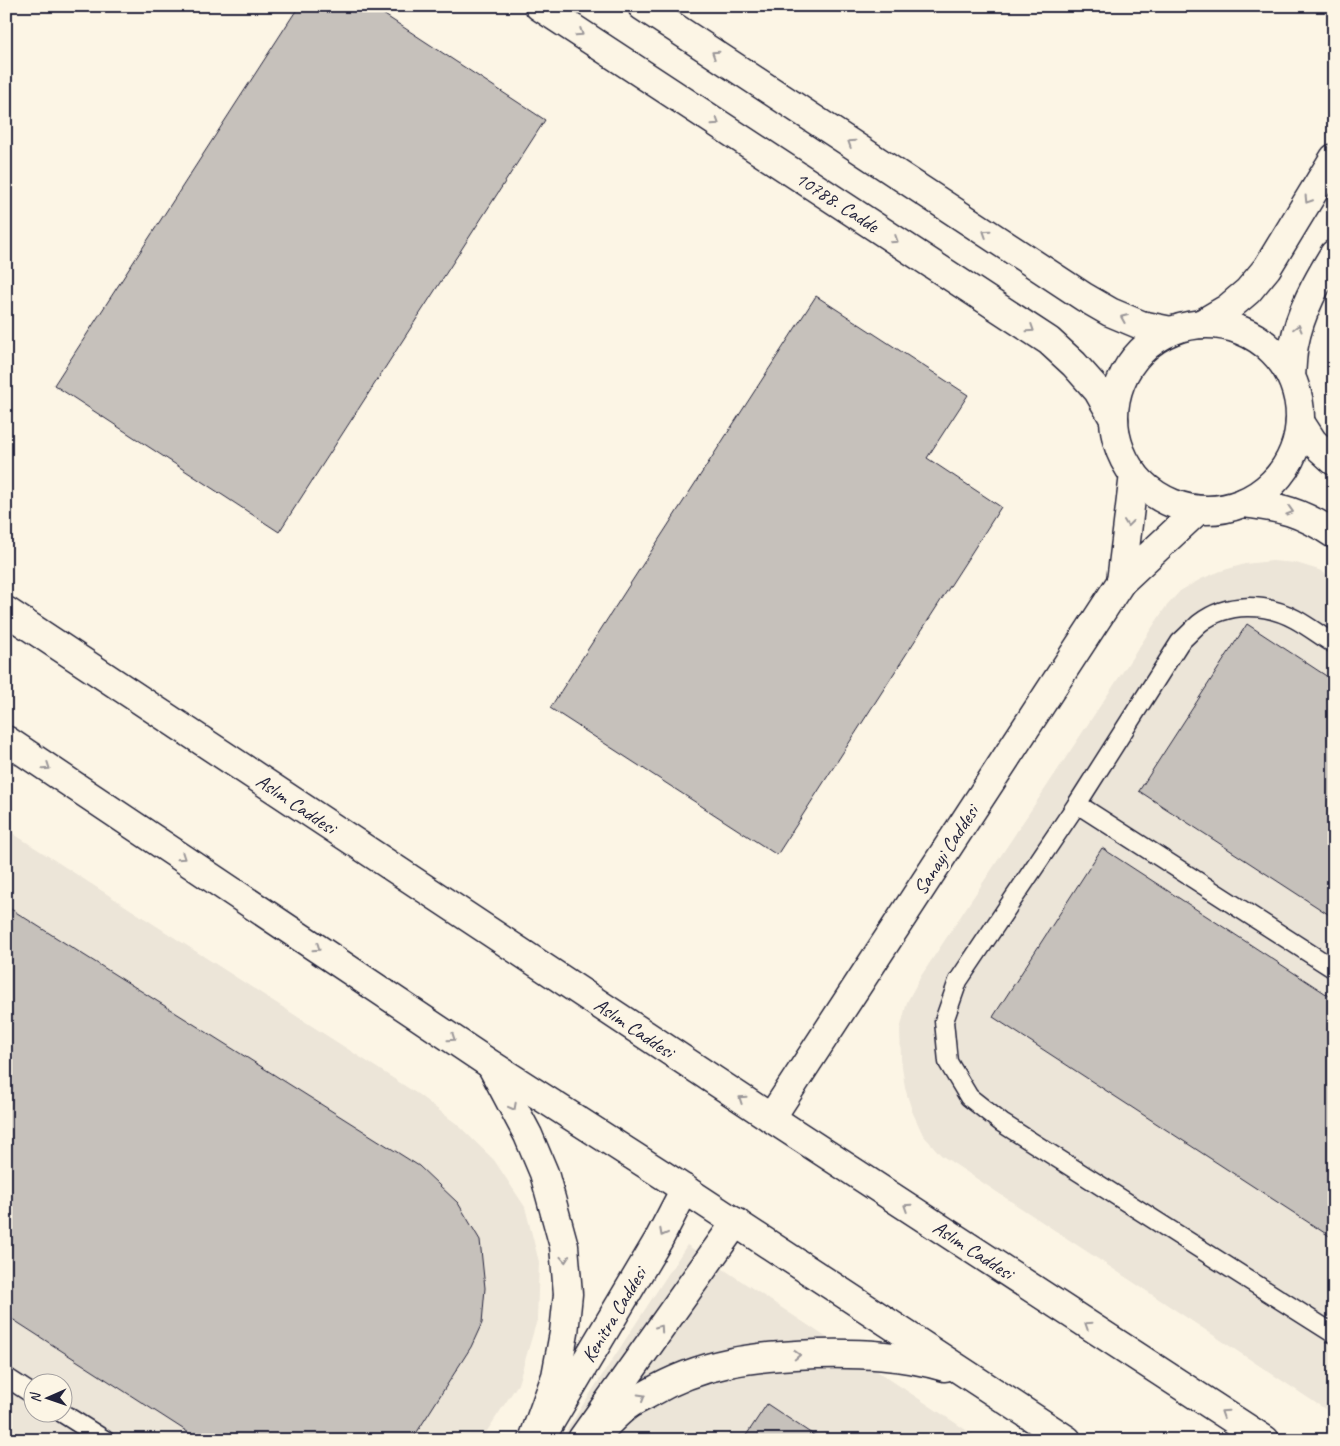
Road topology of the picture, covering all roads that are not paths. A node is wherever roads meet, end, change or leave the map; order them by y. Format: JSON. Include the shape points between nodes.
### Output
{"nodes":[{"id":1,"x":539,"y":6,"type":"edge"},
{"id":2,"x":642,"y":6,"type":"edge"},
{"id":3,"x":1334,"y":158,"type":"edge"},
{"id":4,"x":1334,"y":254,"type":"edge"},
{"id":5,"x":1201,"y":324,"type":"junction"},
{"id":6,"x":1171,"y":331,"type":"junction"},
{"id":7,"x":1291,"y":376,"type":"junction"},
{"id":8,"x":1114,"y":419,"type":"junction"},
{"id":9,"x":1300,"y":422,"type":"junction"},
{"id":10,"x":1334,"y":461,"type":"edge"},
{"id":11,"x":1134,"y":474,"type":"junction"},
{"id":12,"x":1243,"y":504,"type":"junction"},
{"id":13,"x":1198,"y":510,"type":"junction"},
{"id":14,"x":1334,"y":534,"type":"edge"},
{"id":15,"x":1121,"y":582,"type":"junction"},
{"id":16,"x":6,"y":612,"type":"edge"},
{"id":17,"x":1334,"y":644,"type":"edge"},
{"id":18,"x":6,"y":740,"type":"edge"},
{"id":19,"x":1077,"y":804,"type":"junction"},
{"id":20,"x":1334,"y":969,"type":"edge"},
{"id":21,"x":490,"y":1064,"type":"junction"},
{"id":22,"x":771,"y":1118,"type":"junction"},
{"id":23,"x":685,"y":1190,"type":"junction"},
{"id":24,"x":736,"y":1222,"type":"junction"},
{"id":25,"x":1334,"y":1334,"type":"edge"},
{"id":26,"x":966,"y":1373,"type":"junction"},
{"id":27,"x":6,"y":1377,"type":"edge"},
{"id":28,"x":22,"y":1387,"type":"edge"},
{"id":29,"x":72,"y":1419,"type":"edge"},
{"id":30,"x":105,"y":1440,"type":"edge"},
{"id":31,"x":533,"y":1440,"type":"edge"},
{"id":32,"x":540,"y":1440,"type":"edge"},
{"id":33,"x":581,"y":1440,"type":"edge"},
{"id":34,"x":592,"y":1440,"type":"edge"},
{"id":35,"x":1067,"y":1440,"type":"edge"},
{"id":36,"x":1265,"y":1440,"type":"edge"}],
"edges":[{"from":1,"to":8,"type":"street","name":"10788. Cadde","one_way":true,"via":[[1049,341],[1098,391]]},
{"from":6,"to":2,"type":"street","one_way":true,"via":[[1141,325],[1084,297]]},
{"from":3,"to":5,"type":"street","one_way":true,"via":[[1267,268],[1228,308]]},
{"from":7,"to":4,"type":"street","one_way":true,"via":[[1301,318]]},
{"from":5,"to":6,"type":"street"},
{"from":5,"to":7,"type":"street","via":[[1232,327],[1261,340]]},
{"from":6,"to":8,"type":"street","via":[[1145,348],[1125,373],[1117,395]]},
{"from":7,"to":9,"type":"street"},
{"from":8,"to":11,"type":"street","via":[[1120,448]]},
{"from":9,"to":10,"type":"street","via":[[1313,442]]},
{"from":9,"to":12,"type":"street","via":[[1294,452],[1287,465],[1268,488]]},
{"from":11,"to":13,"type":"street","via":[[1156,495]]},
{"from":11,"to":15,"type":"street","name":"Sanayi Caddesi","one_way":true},
{"from":12,"to":13,"type":"street"},
{"from":12,"to":14,"type":"street","one_way":true,"via":[[1295,512]]},
{"from":13,"to":15,"type":"street","name":"Sanayi Caddesi"},
{"from":15,"to":22,"type":"street","name":"Sanayi Caddesi"},
{"from":22,"to":16,"type":"street","name":"Aslım Caddesi","one_way":true},
{"from":17,"to":19,"type":"lane","via":[[1294,619],[1272,610],[1248,607],[1224,610],[1200,622],[1180,642]]},
{"from":18,"to":21,"type":"street","one_way":true},
{"from":19,"to":20,"type":"lane"},
{"from":19,"to":25,"type":"lane","via":[[958,980],[944,1021],[948,1062],[968,1097],[1002,1123]]},
{"from":21,"to":23,"type":"street"},
{"from":21,"to":31,"type":"street","one_way":true,"via":[[541,1166],[564,1246],[568,1294],[564,1333],[556,1376]]},
{"from":36,"to":22,"type":"street","name":"Aslım Caddesi","one_way":true},
{"from":23,"to":24,"type":"street"},
{"from":23,"to":32,"type":"street","name":"Kenitra Caddesi","one_way":true},
{"from":24,"to":26,"type":"street"},
{"from":33,"to":24,"type":"street","name":"Kenitra Caddesi","one_way":true},
{"from":34,"to":26,"type":"street","one_way":true,"via":[[628,1405],[664,1385],[704,1369],[742,1359],[863,1354],[898,1357]]},
{"from":26,"to":35,"type":"street"},
{"from":27,"to":28,"type":"lane"},
{"from":29,"to":30,"type":"lane"}]}
